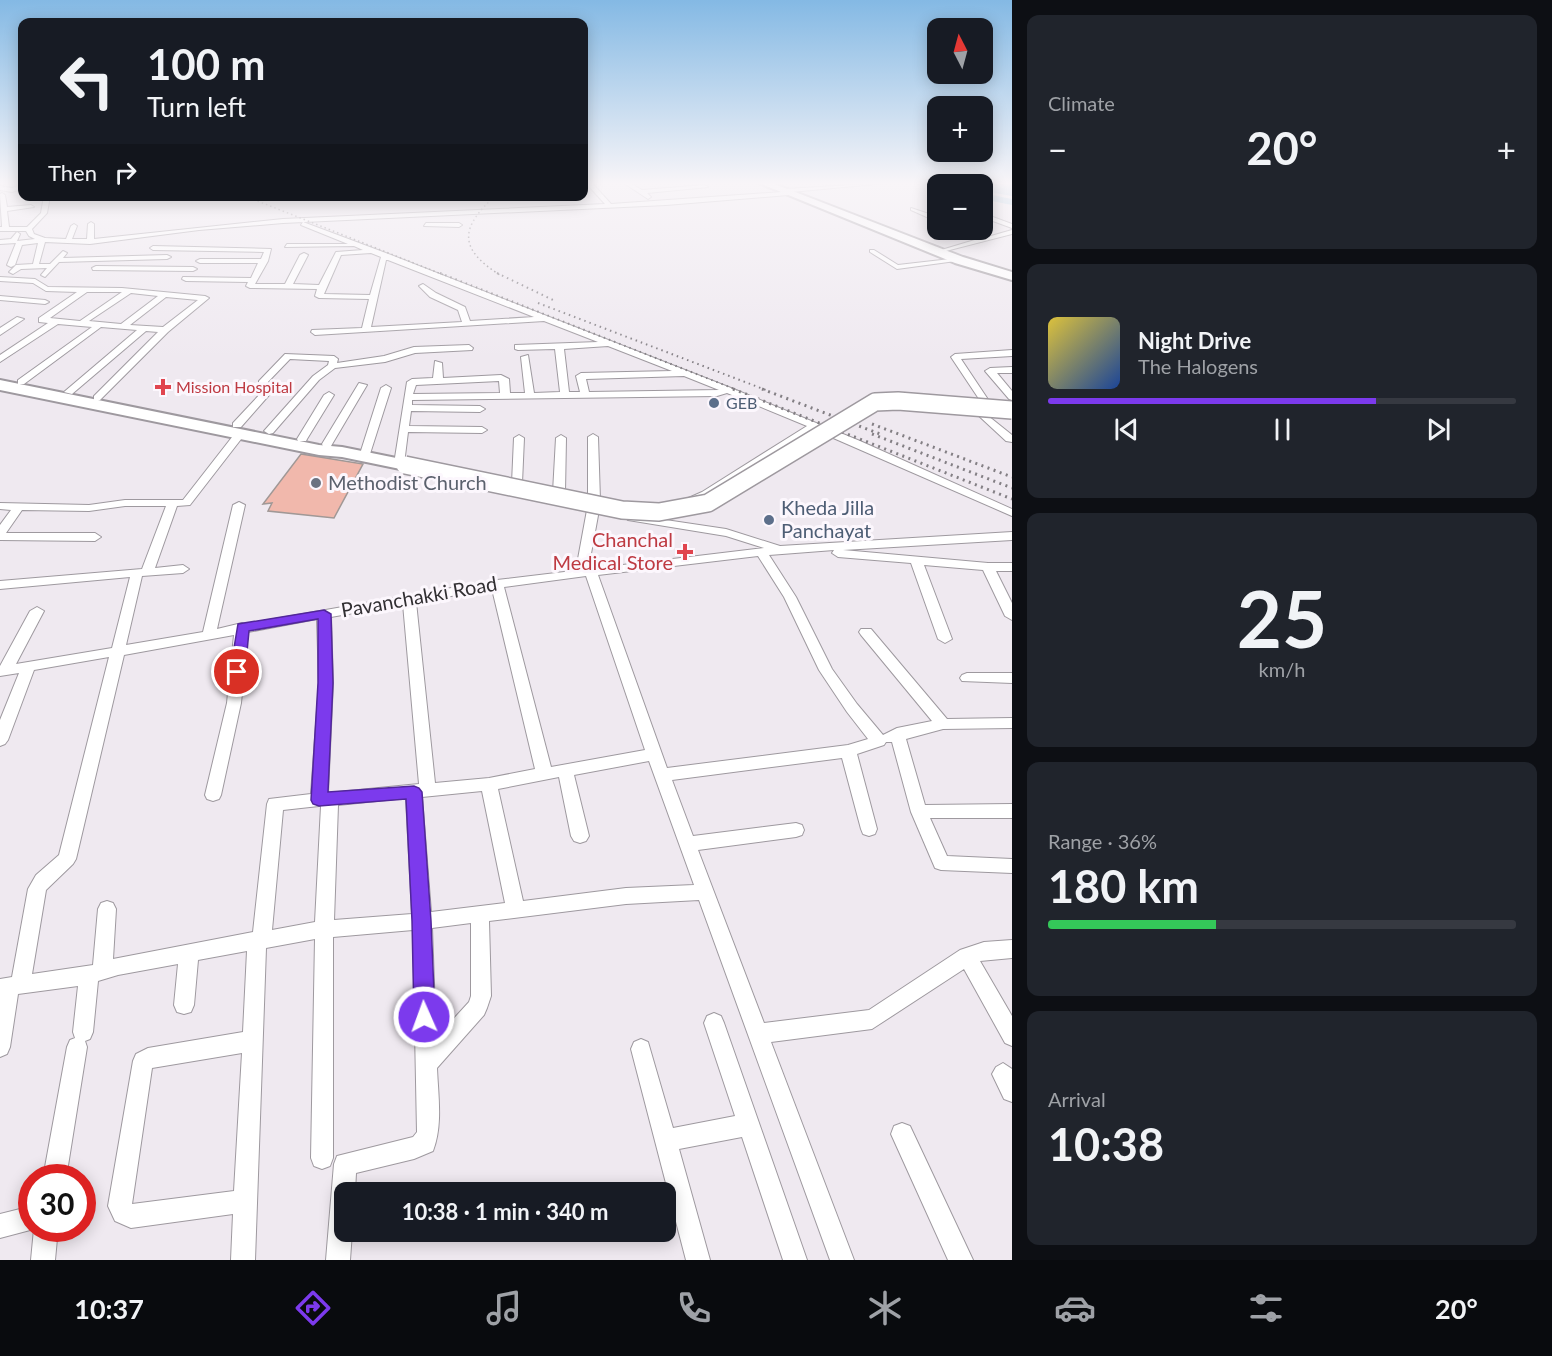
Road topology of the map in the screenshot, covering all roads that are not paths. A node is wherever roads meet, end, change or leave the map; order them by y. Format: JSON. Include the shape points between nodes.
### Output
{"nodes":[{"id":1,"x":29,"y":242,"type":"edge"},
{"id":2,"x":42,"y":242,"type":"edge"},
{"id":3,"x":52,"y":242,"type":"edge"},
{"id":4,"x":69,"y":242,"type":"edge"},
{"id":5,"x":90,"y":242,"type":"edge"},
{"id":6,"x":101,"y":242,"type":"edge"},
{"id":7,"x":154,"y":242,"type":"edge"},
{"id":8,"x":175,"y":242,"type":"edge"},
{"id":9,"x":288,"y":242,"type":"edge"},
{"id":10,"x":349,"y":242,"type":"edge"},
{"id":11,"x":914,"y":242,"type":"edge"},
{"id":12,"x":977,"y":242,"type":"edge"},
{"id":13,"x":68,"y":245,"type":"junction"},
{"id":14,"x":361,"y":246,"type":"junction"},
{"id":15,"x":97,"y":248,"type":"junction"},
{"id":16,"x":162,"y":248,"type":"junction"},
{"id":17,"x":207,"y":248,"type":"junction"},
{"id":18,"x":872,"y":251,"type":"dead end"},
{"id":19,"x":377,"y":252,"type":"junction"},
{"id":20,"x":940,"y":252,"type":"junction"},
{"id":21,"x":304,"y":255,"type":"dead end"},
{"id":22,"x":389,"y":256,"type":"junction"},
{"id":23,"x":89,"y":258,"type":"junction"},
{"id":24,"x":201,"y":259,"type":"junction"},
{"id":25,"x":959,"y":260,"type":"junction"},
{"id":26,"x":264,"y":261,"type":"junction"},
{"id":27,"x":55,"y":263,"type":"junction"},
{"id":28,"x":36,"y":264,"type":"dead end"},
{"id":29,"x":96,"y":268,"type":"dead end"},
{"id":30,"x":259,"y":271,"type":"junction"},
{"id":31,"x":45,"y":275,"type":"dead end"},
{"id":32,"x":188,"y":276,"type":"junction"},
{"id":33,"x":1012,"y":276,"type":"edge"},
{"id":34,"x":115,"y":277,"type":"dead end"},
{"id":35,"x":0,"y":279,"type":"edge"},
{"id":36,"x":254,"y":280,"type":"junction"},
{"id":37,"x":288,"y":286,"type":"junction"},
{"id":38,"x":423,"y":286,"type":"dead end"},
{"id":39,"x":322,"y":287,"type":"junction"},
{"id":40,"x":85,"y":290,"type":"junction"},
{"id":41,"x":129,"y":291,"type":"junction"},
{"id":42,"x":165,"y":294,"type":"junction"},
{"id":43,"x":372,"y":297,"type":"junction"},
{"id":44,"x":0,"y":298,"type":"edge"},
{"id":45,"x":45,"y":302,"type":"dead end"},
{"id":46,"x":549,"y":318,"type":"junction"},
{"id":47,"x":20,"y":319,"type":"dead end"},
{"id":48,"x":57,"y":321,"type":"junction"},
{"id":49,"x":467,"y":323,"type":"junction"},
{"id":50,"x":80,"y":324,"type":"junction"},
{"id":51,"x":99,"y":325,"type":"junction"},
{"id":52,"x":122,"y":327,"type":"junction"},
{"id":53,"x":145,"y":328,"type":"junction"},
{"id":54,"x":165,"y":330,"type":"junction"},
{"id":55,"x":366,"y":330,"type":"junction"},
{"id":56,"x":0,"y":332,"type":"edge"},
{"id":57,"x":315,"y":332,"type":"dead end"},
{"id":58,"x":610,"y":343,"type":"junction"},
{"id":59,"x":518,"y":347,"type":"dead end"},
{"id":60,"x":559,"y":347,"type":"junction"},
{"id":61,"x":469,"y":348,"type":"dead end"},
{"id":62,"x":1012,"y":353,"type":"edge"},
{"id":63,"x":525,"y":357,"type":"dead end"},
{"id":64,"x":0,"y":359,"type":"edge"},
{"id":65,"x":438,"y":363,"type":"dead end"},
{"id":66,"x":332,"y":366,"type":"junction"},
{"id":67,"x":1012,"y":370,"type":"edge"},
{"id":68,"x":688,"y":374,"type":"junction"},
{"id":69,"x":626,"y":375,"type":"junction"},
{"id":70,"x":0,"y":378,"type":"edge"},
{"id":71,"x":438,"y":381,"type":"junction"},
{"id":72,"x":21,"y":382,"type":"junction"},
{"id":73,"x":0,"y":385,"type":"edge"},
{"id":74,"x":362,"y":385,"type":"dead end"},
{"id":75,"x":386,"y":388,"type":"dead end"},
{"id":76,"x":728,"y":390,"type":"junction"},
{"id":77,"x":69,"y":392,"type":"junction"},
{"id":78,"x":634,"y":394,"type":"junction"},
{"id":79,"x":329,"y":395,"type":"dead end"},
{"id":80,"x":585,"y":395,"type":"junction"},
{"id":81,"x":505,"y":396,"type":"junction"},
{"id":82,"x":530,"y":396,"type":"junction"},
{"id":83,"x":565,"y":396,"type":"junction"},
{"id":84,"x":408,"y":397,"type":"junction"},
{"id":85,"x":1012,"y":397,"type":"edge"},
{"id":86,"x":97,"y":398,"type":"junction"},
{"id":87,"x":889,"y":405,"type":"dead end"},
{"id":88,"x":407,"y":408,"type":"junction"},
{"id":89,"x":1012,"y":408,"type":"edge"},
{"id":90,"x":480,"y":409,"type":"dead end"},
{"id":91,"x":982,"y":414,"type":"junction"},
{"id":92,"x":1012,"y":417,"type":"edge"},
{"id":93,"x":814,"y":426,"type":"junction"},
{"id":94,"x":405,"y":429,"type":"junction"},
{"id":95,"x":238,"y":430,"type":"junction"},
{"id":96,"x":482,"y":430,"type":"dead end"},
{"id":97,"x":269,"y":431,"type":"junction"},
{"id":98,"x":593,"y":437,"type":"dead end"},
{"id":99,"x":519,"y":438,"type":"dead end"},
{"id":100,"x":561,"y":438,"type":"dead end"},
{"id":101,"x":302,"y":439,"type":"junction"},
{"id":102,"x":1010,"y":439,"type":"dead end"},
{"id":103,"x":334,"y":448,"type":"junction"},
{"id":104,"x":364,"y":457,"type":"junction"},
{"id":105,"x":398,"y":462,"type":"junction"},
{"id":106,"x":517,"y":483,"type":"junction"},
{"id":107,"x":559,"y":492,"type":"junction"},
{"id":108,"x":173,"y":503,"type":"junction"},
{"id":109,"x":239,"y":505,"type":"dead end"},
{"id":110,"x":594,"y":505,"type":"junction"},
{"id":111,"x":0,"y":506,"type":"edge"},
{"id":112,"x":19,"y":506,"type":"junction"},
{"id":113,"x":1012,"y":513,"type":"edge"},
{"id":114,"x":0,"y":534,"type":"edge"},
{"id":115,"x":1012,"y":536,"type":"edge"},
{"id":116,"x":95,"y":537,"type":"dead end"},
{"id":117,"x":814,"y":549,"type":"junction"},
{"id":118,"x":779,"y":550,"type":"junction"},
{"id":119,"x":762,"y":553,"type":"junction"},
{"id":120,"x":916,"y":561,"type":"junction"},
{"id":121,"x":588,"y":565,"type":"junction"},
{"id":122,"x":988,"y":567,"type":"junction"},
{"id":123,"x":1012,"y":567,"type":"edge"},
{"id":124,"x":183,"y":569,"type":"dead end"},
{"id":125,"x":142,"y":573,"type":"junction"},
{"id":126,"x":497,"y":584,"type":"junction"},
{"id":127,"x":0,"y":585,"type":"edge"},
{"id":128,"x":409,"y":599,"type":"junction"},
{"id":129,"x":37,"y":611,"type":"dead end"},
{"id":130,"x":324,"y":614,"type":"junction"},
{"id":131,"x":1012,"y":616,"type":"edge"},
{"id":132,"x":242,"y":627,"type":"junction"},
{"id":133,"x":866,"y":632,"type":"dead end"},
{"id":134,"x":209,"y":635,"type":"junction"},
{"id":135,"x":945,"y":639,"type":"dead end"},
{"id":136,"x":119,"y":653,"type":"junction"},
{"id":137,"x":28,"y":667,"type":"junction"},
{"id":138,"x":2,"y":671,"type":"edge"},
{"id":139,"x":968,"y":678,"type":"dead end"},
{"id":140,"x":1012,"y":678,"type":"edge"},
{"id":141,"x":1012,"y":723,"type":"edge"},
{"id":142,"x":943,"y":724,"type":"junction"},
{"id":143,"x":897,"y":734,"type":"junction"},
{"id":144,"x":0,"y":740,"type":"edge"},
{"id":145,"x":879,"y":741,"type":"junction"},
{"id":146,"x":848,"y":751,"type":"junction"},
{"id":147,"x":654,"y":754,"type":"junction"},
{"id":148,"x":565,"y":770,"type":"junction"},
{"id":149,"x":543,"y":772,"type":"junction"},
{"id":150,"x":662,"y":775,"type":"junction"},
{"id":151,"x":489,"y":784,"type":"junction"},
{"id":152,"x":421,"y":791,"type":"junction"},
{"id":153,"x":213,"y":795,"type":"dead end"},
{"id":154,"x":324,"y":799,"type":"junction"},
{"id":155,"x":1012,"y":811,"type":"edge"},
{"id":156,"x":920,"y":812,"type":"junction"},
{"id":157,"x":869,"y":829,"type":"dead end"},
{"id":158,"x":796,"y":830,"type":"dead end"},
{"id":159,"x":580,"y":836,"type":"dead end"},
{"id":160,"x":687,"y":844,"type":"junction"},
{"id":161,"x":1012,"y":866,"type":"edge"},
{"id":162,"x":705,"y":892,"type":"junction"},
{"id":163,"x":107,"y":909,"type":"dead end"},
{"id":164,"x":516,"y":910,"type":"junction"},
{"id":165,"x":480,"y":913,"type":"junction"},
{"id":166,"x":422,"y":921,"type":"junction"},
{"id":167,"x":324,"y":929,"type":"junction"},
{"id":168,"x":260,"y":938,"type":"junction"},
{"id":169,"x":1012,"y":949,"type":"edge"},
{"id":170,"x":189,"y":952,"type":"junction"},
{"id":171,"x":968,"y":956,"type":"junction"},
{"id":172,"x":96,"y":973,"type":"junction"},
{"id":173,"x":10,"y":986,"type":"edge"},
{"id":174,"x":184,"y":1005,"type":"dead end"},
{"id":175,"x":714,"y":1023,"type":"dead end"},
{"id":176,"x":758,"y":1034,"type":"junction"},
{"id":177,"x":1012,"y":1036,"type":"edge"},
{"id":178,"x":252,"y":1041,"type":"junction"},
{"id":179,"x":0,"y":1047,"type":"edge"},
{"id":180,"x":641,"y":1049,"type":"dead end"},
{"id":181,"x":426,"y":1065,"type":"junction"},
{"id":182,"x":749,"y":1125,"type":"junction"},
{"id":183,"x":902,"y":1134,"type":"dead end"},
{"id":184,"x":666,"y":1140,"type":"junction"},
{"id":185,"x":321,"y":1158,"type":"dead end"},
{"id":186,"x":57,"y":1164,"type":"edge"},
{"id":187,"x":246,"y":1201,"type":"junction"},
{"id":188,"x":18,"y":1222,"type":"edge"},
{"id":189,"x":0,"y":1226,"type":"edge"},
{"id":190,"x":45,"y":1242,"type":"edge"},
{"id":191,"x":43,"y":1260,"type":"edge"},
{"id":192,"x":243,"y":1260,"type":"edge"},
{"id":193,"x":338,"y":1260,"type":"edge"},
{"id":194,"x":698,"y":1260,"type":"edge"},
{"id":195,"x":795,"y":1260,"type":"edge"},
{"id":196,"x":842,"y":1260,"type":"edge"},
{"id":197,"x":961,"y":1260,"type":"edge"}],
"edges":[{"from":1,"to":27,"type":"street","via":[[19,243],[12,269]]},
{"from":2,"to":28,"type":"street"},
{"from":3,"to":13,"type":"street"},
{"from":4,"to":13,"type":"street"},
{"from":5,"to":13,"type":"street"},
{"from":6,"to":15,"type":"street"},
{"from":7,"to":16,"type":"street","via":[[153,247]]},
{"from":8,"to":16,"type":"street"},
{"from":9,"to":14,"type":"street","via":[[286,249]]},
{"from":10,"to":14,"type":"street"},
{"from":11,"to":20,"type":"main road"},
{"from":12,"to":20,"type":"street"},
{"from":13,"to":15,"type":"street"},
{"from":13,"to":27,"type":"street"},
{"from":14,"to":19,"type":"street"},
{"from":15,"to":23,"type":"street"},
{"from":16,"to":17,"type":"street","via":[[199,244]]},
{"from":17,"to":24,"type":"street"},
{"from":17,"to":26,"type":"street","via":[[256,245],[269,251]]},
{"from":18,"to":25,"type":"street","via":[[897,267]]},
{"from":19,"to":22,"type":"street"},
{"from":19,"to":39,"type":"street","via":[[338,253]]},
{"from":20,"to":25,"type":"main road"},
{"from":21,"to":37,"type":"street"},
{"from":22,"to":43,"type":"street","via":[[383,259]]},
{"from":22,"to":46,"type":"street"},
{"from":23,"to":24,"type":"street"},
{"from":23,"to":27,"type":"street"},
{"from":24,"to":26,"type":"street"},
{"from":24,"to":32,"type":"street"},
{"from":25,"to":33,"type":"main road"},
{"from":26,"to":30,"type":"street"},
{"from":27,"to":31,"type":"street"},
{"from":29,"to":32,"type":"street"},
{"from":30,"to":32,"type":"street"},
{"from":30,"to":36,"type":"street"},
{"from":32,"to":34,"type":"street"},
{"from":32,"to":36,"type":"street"},
{"from":35,"to":40,"type":"street","via":[[35,281],[45,289]]},
{"from":36,"to":37,"type":"street","via":[[250,286]]},
{"from":37,"to":39,"type":"street"},
{"from":38,"to":49,"type":"street","via":[[462,309]]},
{"from":39,"to":43,"type":"street","via":[[319,296]]},
{"from":40,"to":41,"type":"street"},
{"from":40,"to":48,"type":"street","via":[[42,320]]},
{"from":41,"to":42,"type":"street"},
{"from":41,"to":50,"type":"street"},
{"from":42,"to":52,"type":"street"},
{"from":42,"to":54,"type":"street","via":[[205,298]]},
{"from":43,"to":55,"type":"street"},
{"from":44,"to":45,"type":"street"},
{"from":46,"to":49,"type":"street"},
{"from":46,"to":58,"type":"street"},
{"from":47,"to":56,"type":"street"},
{"from":48,"to":50,"type":"street"},
{"from":48,"to":64,"type":"street"},
{"from":49,"to":55,"type":"street"},
{"from":50,"to":51,"type":"street"},
{"from":51,"to":52,"type":"street"},
{"from":51,"to":72,"type":"street"},
{"from":52,"to":53,"type":"street"},
{"from":53,"to":54,"type":"street"},
{"from":53,"to":77,"type":"street"},
{"from":54,"to":86,"type":"street"},
{"from":55,"to":57,"type":"street"},
{"from":58,"to":60,"type":"street"},
{"from":58,"to":68,"type":"street"},
{"from":59,"to":60,"type":"street"},
{"from":60,"to":83,"type":"street"},
{"from":61,"to":66,"type":"street","via":[[414,350]]},
{"from":62,"to":89,"type":"street","via":[[955,358],[986,403]]},
{"from":63,"to":82,"type":"street"},
{"from":65,"to":71,"type":"street"},
{"from":66,"to":95,"type":"street","via":[[332,358],[288,356]]},
{"from":66,"to":97,"type":"street","via":[[316,378]]},
{"from":67,"to":85,"type":"street","via":[[990,371]]},
{"from":68,"to":69,"type":"street"},
{"from":68,"to":76,"type":"street"},
{"from":69,"to":78,"type":"street"},
{"from":69,"to":80,"type":"street","via":[[581,376]]},
{"from":70,"to":72,"type":"main road"},
{"from":71,"to":81,"type":"street","via":[[483,375],[503,379]]},
{"from":71,"to":84,"type":"street","via":[[412,382]]},
{"from":72,"to":77,"type":"main road"},
{"from":73,"to":95,"type":"main road"},
{"from":74,"to":103,"type":"street"},
{"from":75,"to":104,"type":"street"},
{"from":76,"to":78,"type":"street"},
{"from":76,"to":93,"type":"street"},
{"from":77,"to":86,"type":"main road"},
{"from":78,"to":80,"type":"street"},
{"from":79,"to":101,"type":"street"},
{"from":80,"to":83,"type":"street"},
{"from":81,"to":82,"type":"street"},
{"from":81,"to":84,"type":"street"},
{"from":82,"to":83,"type":"street"},
{"from":84,"to":88,"type":"street"},
{"from":86,"to":95,"type":"main road"},
{"from":87,"to":91,"type":"street"},
{"from":88,"to":90,"type":"street"},
{"from":88,"to":94,"type":"street"},
{"from":89,"to":105,"type":"main road","bridge":true,"via":[[875,402],[708,503],[659,512],[622,510]]},
{"from":91,"to":92,"type":"street"},
{"from":91,"to":102,"type":"street"},
{"from":93,"to":110,"type":"street","via":[[688,502],[637,507]]},
{"from":93,"to":113,"type":"street"},
{"from":94,"to":96,"type":"street"},
{"from":94,"to":105,"type":"street"},
{"from":95,"to":97,"type":"main road"},
{"from":95,"to":103,"type":"main road","via":[[319,450]]},
{"from":95,"to":108,"type":"street","via":[[186,503]]},
{"from":97,"to":101,"type":"main road"},
{"from":98,"to":110,"type":"street"},
{"from":99,"to":106,"type":"street"},
{"from":100,"to":107,"type":"street"},
{"from":101,"to":103,"type":"main road"},
{"from":103,"to":104,"type":"main road"},
{"from":104,"to":105,"type":"main road"},
{"from":105,"to":106,"type":"street"},
{"from":105,"to":110,"type":"street","via":[[405,472]]},
{"from":106,"to":107,"type":"street"},
{"from":107,"to":110,"type":"street"},
{"from":108,"to":112,"type":"street","via":[[125,502],[89,508]]},
{"from":108,"to":125,"type":"street"},
{"from":109,"to":134,"type":"street"},
{"from":110,"to":118,"type":"street","via":[[753,540]]},
{"from":110,"to":121,"type":"street"},
{"from":111,"to":112,"type":"street"},
{"from":112,"to":114,"type":"street"},
{"from":114,"to":116,"type":"street"},
{"from":115,"to":117,"type":"street"},
{"from":117,"to":118,"type":"street"},
{"from":117,"to":120,"type":"street"},
{"from":118,"to":119,"type":"street","name":"Pavanchakki Road"},
{"from":119,"to":121,"type":"street","name":"Pavanchakki Road"},
{"from":119,"to":145,"type":"street","via":[[790,597],[826,670]]},
{"from":120,"to":122,"type":"street"},
{"from":120,"to":135,"type":"street"},
{"from":121,"to":126,"type":"street","name":"Pavanchakki Road"},
{"from":121,"to":147,"type":"street"},
{"from":122,"to":123,"type":"street"},
{"from":122,"to":131,"type":"street"},
{"from":124,"to":125,"type":"street"},
{"from":125,"to":127,"type":"street"},
{"from":125,"to":136,"type":"street"},
{"from":126,"to":128,"type":"street","name":"Pavanchakki Road"},
{"from":126,"to":149,"type":"street"},
{"from":128,"to":130,"type":"street","name":"Pavanchakki Road"},
{"from":128,"to":152,"type":"street"},
{"from":129,"to":138,"type":"street"},
{"from":130,"to":132,"type":"street","name":"Pavanchakki Road"},
{"from":130,"to":154,"type":"street"},
{"from":132,"to":134,"type":"street","name":"Pavanchakki Road"},
{"from":132,"to":153,"type":"street","via":[[234,703]]},
{"from":133,"to":142,"type":"street"},
{"from":134,"to":136,"type":"street","name":"Pavanchakki Road"},
{"from":136,"to":137,"type":"street","name":"Pavanchakki Road"},
{"from":136,"to":173,"type":"street","via":[[67,859],[37,889]]},
{"from":137,"to":138,"type":"street","name":"Pavanchakki Road"},
{"from":137,"to":144,"type":"street"},
{"from":139,"to":140,"type":"street"},
{"from":141,"to":142,"type":"street"},
{"from":142,"to":143,"type":"street"},
{"from":143,"to":145,"type":"street"},
{"from":143,"to":156,"type":"street"},
{"from":145,"to":146,"type":"street"},
{"from":146,"to":150,"type":"street"},
{"from":146,"to":157,"type":"street"},
{"from":147,"to":148,"type":"street"},
{"from":147,"to":150,"type":"street"},
{"from":148,"to":149,"type":"street"},
{"from":148,"to":159,"type":"street"},
{"from":149,"to":151,"type":"street"},
{"from":150,"to":160,"type":"street"},
{"from":151,"to":152,"type":"street"},
{"from":151,"to":164,"type":"street"},
{"from":152,"to":154,"type":"street"},
{"from":152,"to":166,"type":"street"},
{"from":154,"to":167,"type":"street"},
{"from":154,"to":168,"type":"street","via":[[275,804]]},
{"from":155,"to":156,"type":"street"},
{"from":156,"to":161,"type":"street","via":[[941,863]]},
{"from":158,"to":160,"type":"street"},
{"from":160,"to":162,"type":"street"},
{"from":162,"to":164,"type":"street","via":[[626,896]]},
{"from":162,"to":176,"type":"street"},
{"from":163,"to":172,"type":"street"},
{"from":164,"to":165,"type":"street"},
{"from":165,"to":166,"type":"street"},
{"from":165,"to":181,"type":"street","via":[[481,996],[477,1008]]},
{"from":166,"to":167,"type":"street"},
{"from":166,"to":181,"type":"street"},
{"from":167,"to":168,"type":"street"},
{"from":167,"to":185,"type":"street"},
{"from":168,"to":170,"type":"street"},
{"from":168,"to":178,"type":"street"},
{"from":169,"to":171,"type":"street"},
{"from":170,"to":172,"type":"street"},
{"from":170,"to":174,"type":"street"},
{"from":171,"to":176,"type":"street","via":[[872,1019]]},
{"from":171,"to":177,"type":"street"},
{"from":172,"to":173,"type":"street"},
{"from":172,"to":186,"type":"street"},
{"from":173,"to":179,"type":"street"},
{"from":175,"to":182,"type":"street"},
{"from":176,"to":196,"type":"street"},
{"from":178,"to":187,"type":"street"},
{"from":178,"to":187,"type":"street","via":[[143,1061],[120,1206],[123,1213],[131,1216]]},
{"from":180,"to":184,"type":"street"},
{"from":181,"to":193,"type":"street","via":[[425,1143],[345,1164]]},
{"from":182,"to":184,"type":"street"},
{"from":182,"to":195,"type":"street"},
{"from":183,"to":197,"type":"street"},
{"from":184,"to":194,"type":"street"},
{"from":187,"to":192,"type":"street"},
{"from":188,"to":189,"type":"street"},
{"from":190,"to":191,"type":"street"}]}
